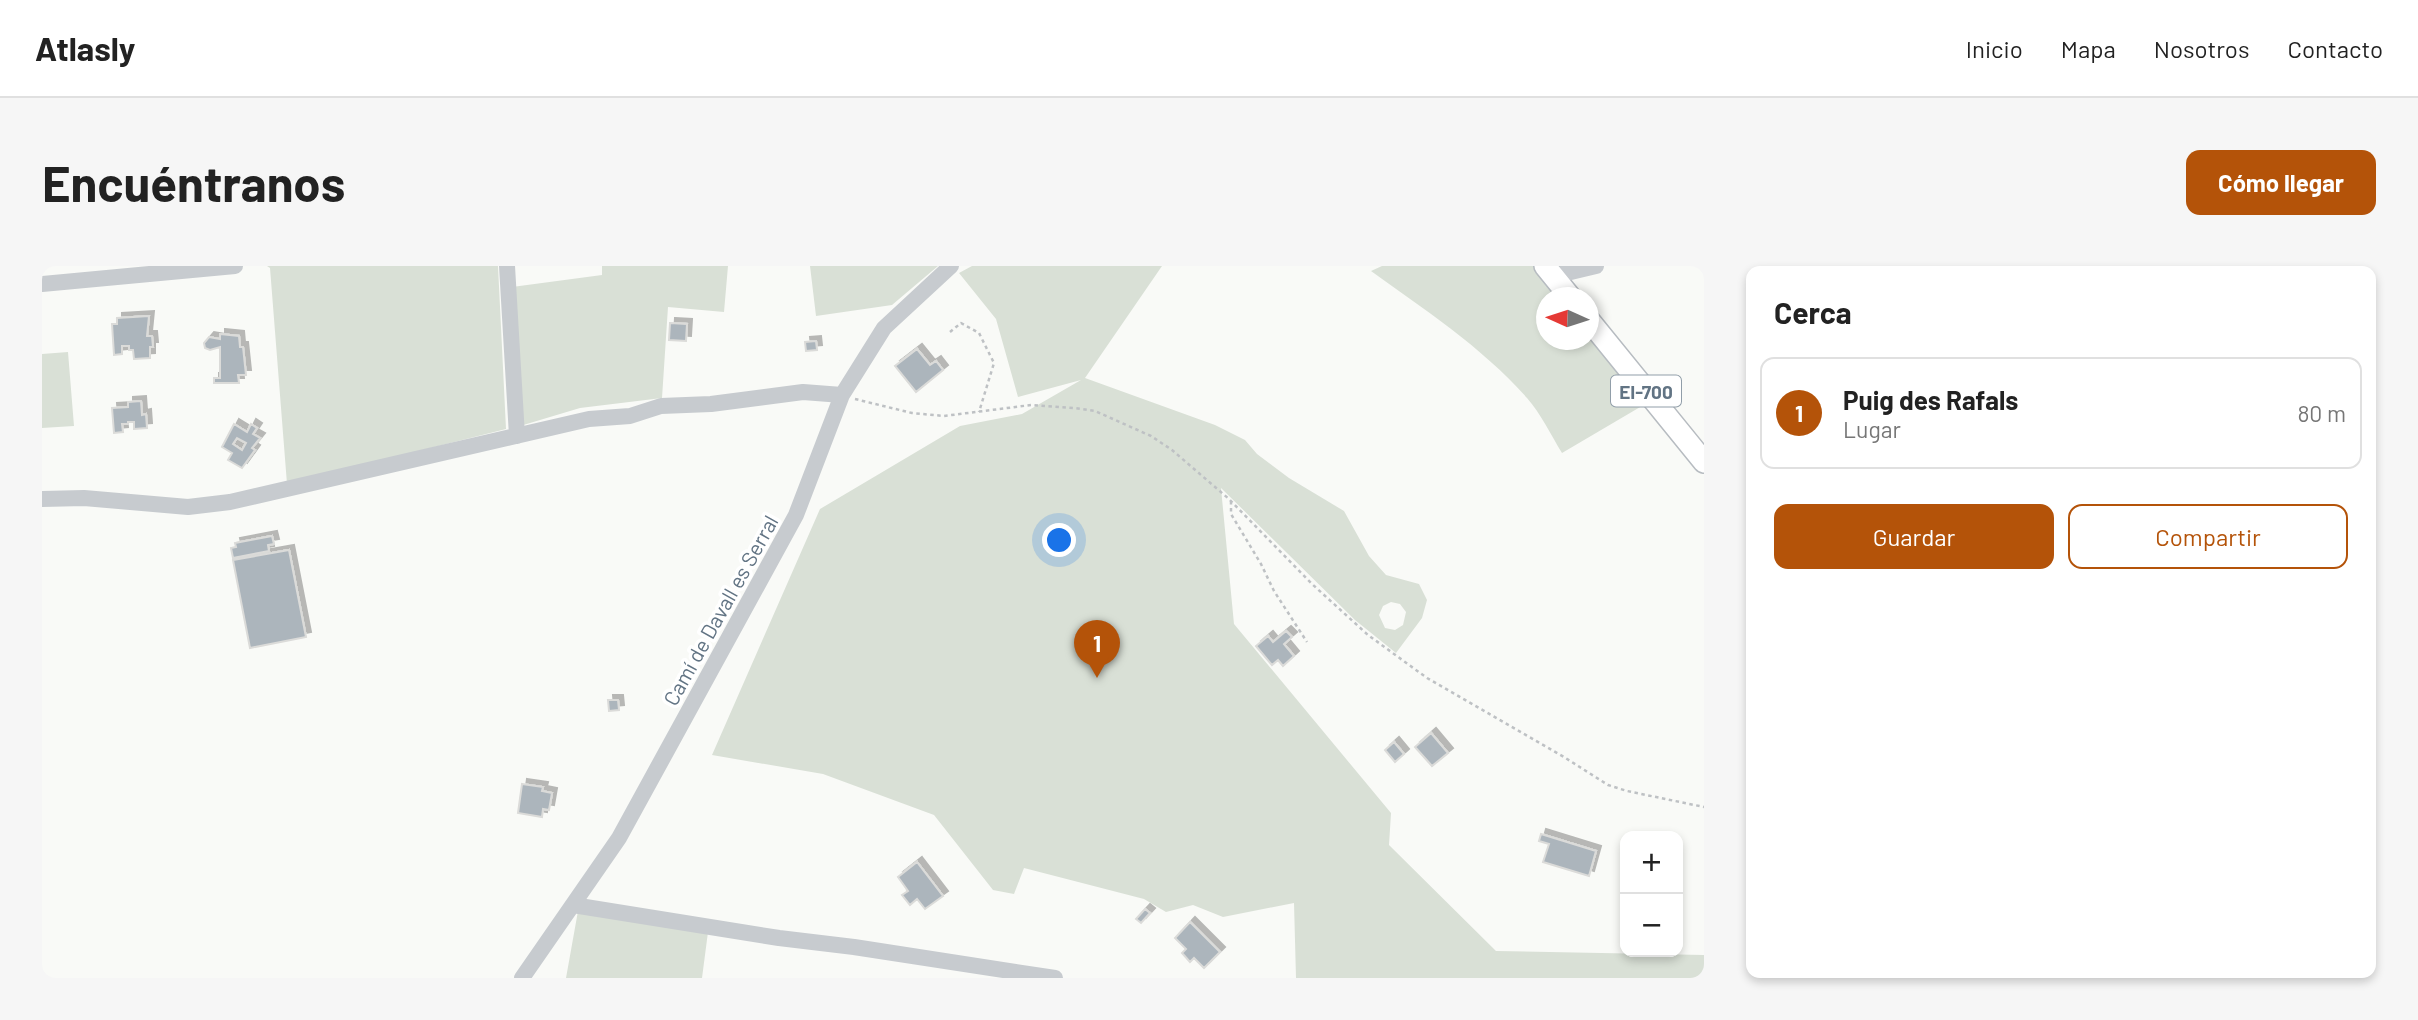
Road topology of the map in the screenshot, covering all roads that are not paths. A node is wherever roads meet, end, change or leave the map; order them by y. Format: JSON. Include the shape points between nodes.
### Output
{"nodes":[{"id":1,"x":235,"y":266,"type":"edge"},
{"id":2,"x":507,"y":266,"type":"edge"},
{"id":3,"x":951,"y":266,"type":"edge"},
{"id":4,"x":1596,"y":266,"type":"edge"},
{"id":5,"x":143,"y":271,"type":"edge"},
{"id":6,"x":1549,"y":271,"type":"edge"},
{"id":7,"x":42,"y":284,"type":"edge"},
{"id":8,"x":1562,"y":287,"type":"edge"},
{"id":9,"x":1599,"y":333,"type":"edge"},
{"id":10,"x":842,"y":395,"type":"junction"},
{"id":11,"x":517,"y":436,"type":"junction"},
{"id":12,"x":1704,"y":462,"type":"edge"},
{"id":13,"x":42,"y":499,"type":"edge"},
{"id":14,"x":573,"y":905,"type":"junction"},
{"id":15,"x":522,"y":978,"type":"edge"},
{"id":16,"x":1055,"y":978,"type":"edge"}],
"edges":[{"from":1,"to":5,"type":"street"},
{"from":2,"to":11,"type":"street"},
{"from":3,"to":10,"type":"street","name":"Camí de Davall es Serral","via":[[884,328]]},
{"from":4,"to":6,"type":"street"},
{"from":5,"to":7,"type":"street"},
{"from":6,"to":8,"type":"main road"},
{"from":9,"to":12,"type":"main road","number":"EI-700"},
{"from":10,"to":11,"type":"street","via":[[803,391],[661,406]]},
{"from":10,"to":14,"type":"street","name":"Camí de Davall es Serral","via":[[796,515],[619,838]]},
{"from":11,"to":13,"type":"street","via":[[230,502],[188,507]]},
{"from":14,"to":15,"type":"street","name":"Camí de Davall es Serral"},
{"from":14,"to":16,"type":"street"}]}
